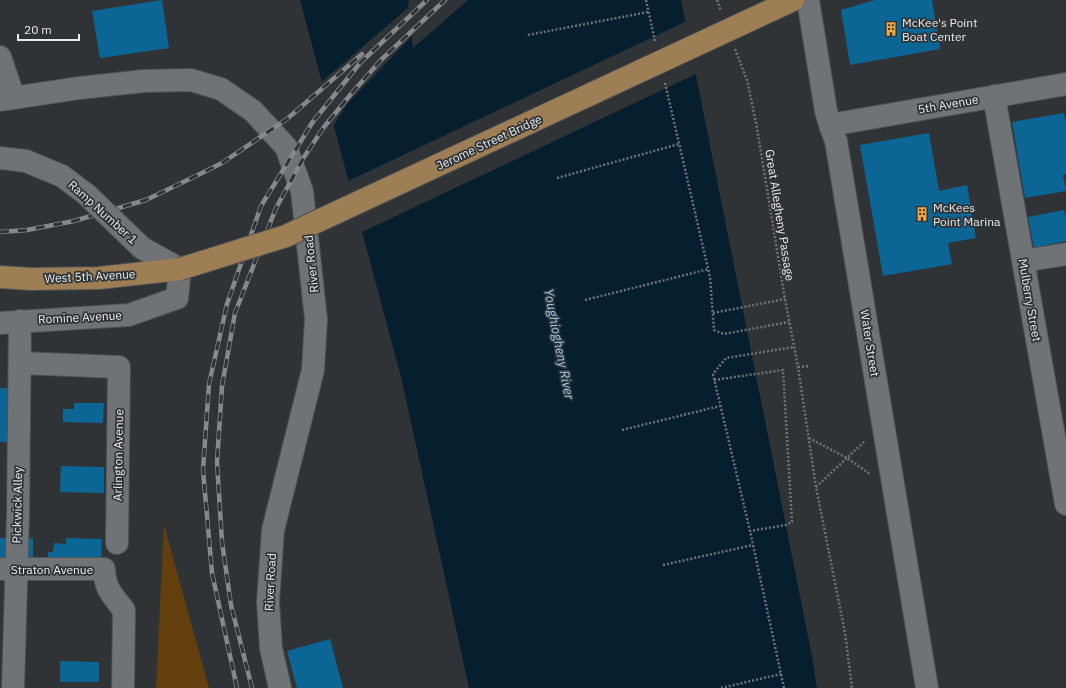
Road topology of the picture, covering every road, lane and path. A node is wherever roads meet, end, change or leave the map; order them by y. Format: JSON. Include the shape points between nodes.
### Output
{"nodes":[{"id":1,"x":646,"y":0,"type":"edge"},
{"id":2,"x":717,"y":0,"type":"edge"},
{"id":3,"x":794,"y":0,"type":"edge"},
{"id":4,"x":808,"y":0,"type":"edge"},
{"id":5,"x":648,"y":12,"type":"junction"},
{"id":6,"x":722,"y":14,"type":"dead end"},
{"id":7,"x":528,"y":35,"type":"dead end"},
{"id":8,"x":656,"y":43,"type":"dead end"},
{"id":9,"x":733,"y":44,"type":"dead end"},
{"id":10,"x":0,"y":57,"type":"edge"},
{"id":11,"x":665,"y":82,"type":"dead end"},
{"id":12,"x":1066,"y":84,"type":"edge"},
{"id":13,"x":994,"y":96,"type":"junction"},
{"id":14,"x":7,"y":99,"type":"edge"},
{"id":15,"x":830,"y":125,"type":"junction"},
{"id":16,"x":679,"y":144,"type":"junction"},
{"id":17,"x":0,"y":158,"type":"edge"},
{"id":18,"x":557,"y":178,"type":"dead end"},
{"id":19,"x":1066,"y":254,"type":"edge"},
{"id":20,"x":1023,"y":262,"type":"junction"},
{"id":21,"x":180,"y":269,"type":"junction"},
{"id":22,"x":709,"y":269,"type":"junction"},
{"id":23,"x":0,"y":277,"type":"edge"},
{"id":24,"x":785,"y":299,"type":"junction"},
{"id":25,"x":585,"y":300,"type":"dead end"},
{"id":26,"x":713,"y":313,"type":"junction"},
{"id":27,"x":10,"y":322,"type":"edge"},
{"id":28,"x":789,"y":322,"type":"junction"},
{"id":29,"x":794,"y":347,"type":"junction"},
{"id":30,"x":20,"y":363,"type":"junction"},
{"id":31,"x":810,"y":366,"type":"dead end"},
{"id":32,"x":798,"y":367,"type":"junction"},
{"id":33,"x":714,"y":380,"type":"junction"},
{"id":34,"x":720,"y":406,"type":"junction"},
{"id":35,"x":1058,"y":415,"type":"edge"},
{"id":36,"x":884,"y":424,"type":"junction"},
{"id":37,"x":622,"y":430,"type":"dead end"},
{"id":38,"x":816,"y":487,"type":"junction"},
{"id":39,"x":1066,"y":504,"type":"edge"},
{"id":40,"x":750,"y":532,"type":"junction"},
{"id":41,"x":117,"y":543,"type":"dead end"},
{"id":42,"x":753,"y":545,"type":"junction"},
{"id":43,"x":663,"y":565,"type":"dead end"},
{"id":44,"x":8,"y":569,"type":"edge"},
{"id":45,"x":781,"y":674,"type":"junction"},
{"id":46,"x":13,"y":688,"type":"edge"},
{"id":47,"x":124,"y":688,"type":"edge"},
{"id":48,"x":280,"y":688,"type":"edge"},
{"id":49,"x":721,"y":688,"type":"edge"},
{"id":50,"x":784,"y":688,"type":"edge"},
{"id":51,"x":852,"y":688,"type":"edge"},
{"id":52,"x":927,"y":688,"type":"edge"}],
"edges":[{"from":1,"to":5,"type":"path"},
{"from":2,"to":6,"type":"path"},
{"from":3,"to":21,"type":"main road","name":"Jerome Street Bridge","bridge":true,"via":[[286,236]]},
{"from":4,"to":15,"type":"street","name":"Water Street"},
{"from":5,"to":7,"type":"path"},
{"from":5,"to":8,"type":"path"},
{"from":9,"to":24,"type":"path","name":"Great Allegheny Passage","via":[[747,80],[757,128]]},
{"from":10,"to":14,"type":"street"},
{"from":11,"to":16,"type":"path"},
{"from":12,"to":13,"type":"street","name":"5th Avenue"},
{"from":13,"to":15,"type":"street","name":"5th Avenue"},
{"from":13,"to":20,"type":"street","name":"Mulberry Street"},
{"from":14,"to":48,"type":"street","name":"River Road","via":[[144,81],[190,80],[221,89],[253,111],[286,147],[302,191],[316,319],[314,370],[273,530],[268,602],[270,648]]},
{"from":15,"to":36,"type":"street","name":"Water Street","via":[[836,141]]},
{"from":16,"to":18,"type":"path"},
{"from":16,"to":22,"type":"path"},
{"from":17,"to":21,"type":"street","name":"Ramp Number 1","bridge":true,"via":[[26,161],[62,176],[86,194],[142,248]]},
{"from":19,"to":20,"type":"street"},
{"from":20,"to":35,"type":"street","name":"Mulberry Street"},
{"from":21,"to":23,"type":"main road","name":"West 5th Avenue","via":[[99,278]]},
{"from":21,"to":27,"type":"street","name":"Romine Avenue","via":[[177,298],[128,315]]},
{"from":22,"to":25,"type":"path"},
{"from":22,"to":26,"type":"path"},
{"from":24,"to":26,"type":"path"},
{"from":24,"to":28,"type":"path","name":"Great Allegheny Passage"},
{"from":26,"to":28,"type":"path","via":[[714,330],[724,334]]},
{"from":27,"to":30,"type":"street","name":"Pickwick Alley"},
{"from":28,"to":29,"type":"path","name":"Great Allegheny Passage"},
{"from":29,"to":32,"type":"path","name":"Great Allegheny Passage"},
{"from":29,"to":33,"type":"path","via":[[726,358],[713,374]]},
{"from":30,"to":41,"type":"street","name":"Arlington Avenue","via":[[119,367]]},
{"from":30,"to":44,"type":"street","name":"Pickwick Alley"},
{"from":31,"to":32,"type":"path"},
{"from":32,"to":38,"type":"path","name":"Great Allegheny Passage"},
{"from":33,"to":34,"type":"path"},
{"from":33,"to":40,"type":"path","via":[[784,370],[792,522]]},
{"from":34,"to":37,"type":"path"},
{"from":34,"to":40,"type":"path"},
{"from":35,"to":39,"type":"street","name":"Mulberry Street"},
{"from":36,"to":38,"type":"path"},
{"from":36,"to":52,"type":"street","name":"Water Street"},
{"from":38,"to":51,"type":"path","name":"Great Allegheny Passage","via":[[845,633]]},
{"from":40,"to":42,"type":"path"},
{"from":42,"to":43,"type":"path"},
{"from":42,"to":45,"type":"path"},
{"from":44,"to":46,"type":"street","name":"Pickwick Alley"},
{"from":44,"to":47,"type":"street","name":"Straton Avenue","via":[[104,569],[110,594],[124,610]]},
{"from":45,"to":49,"type":"path"},
{"from":45,"to":50,"type":"path"}]}
